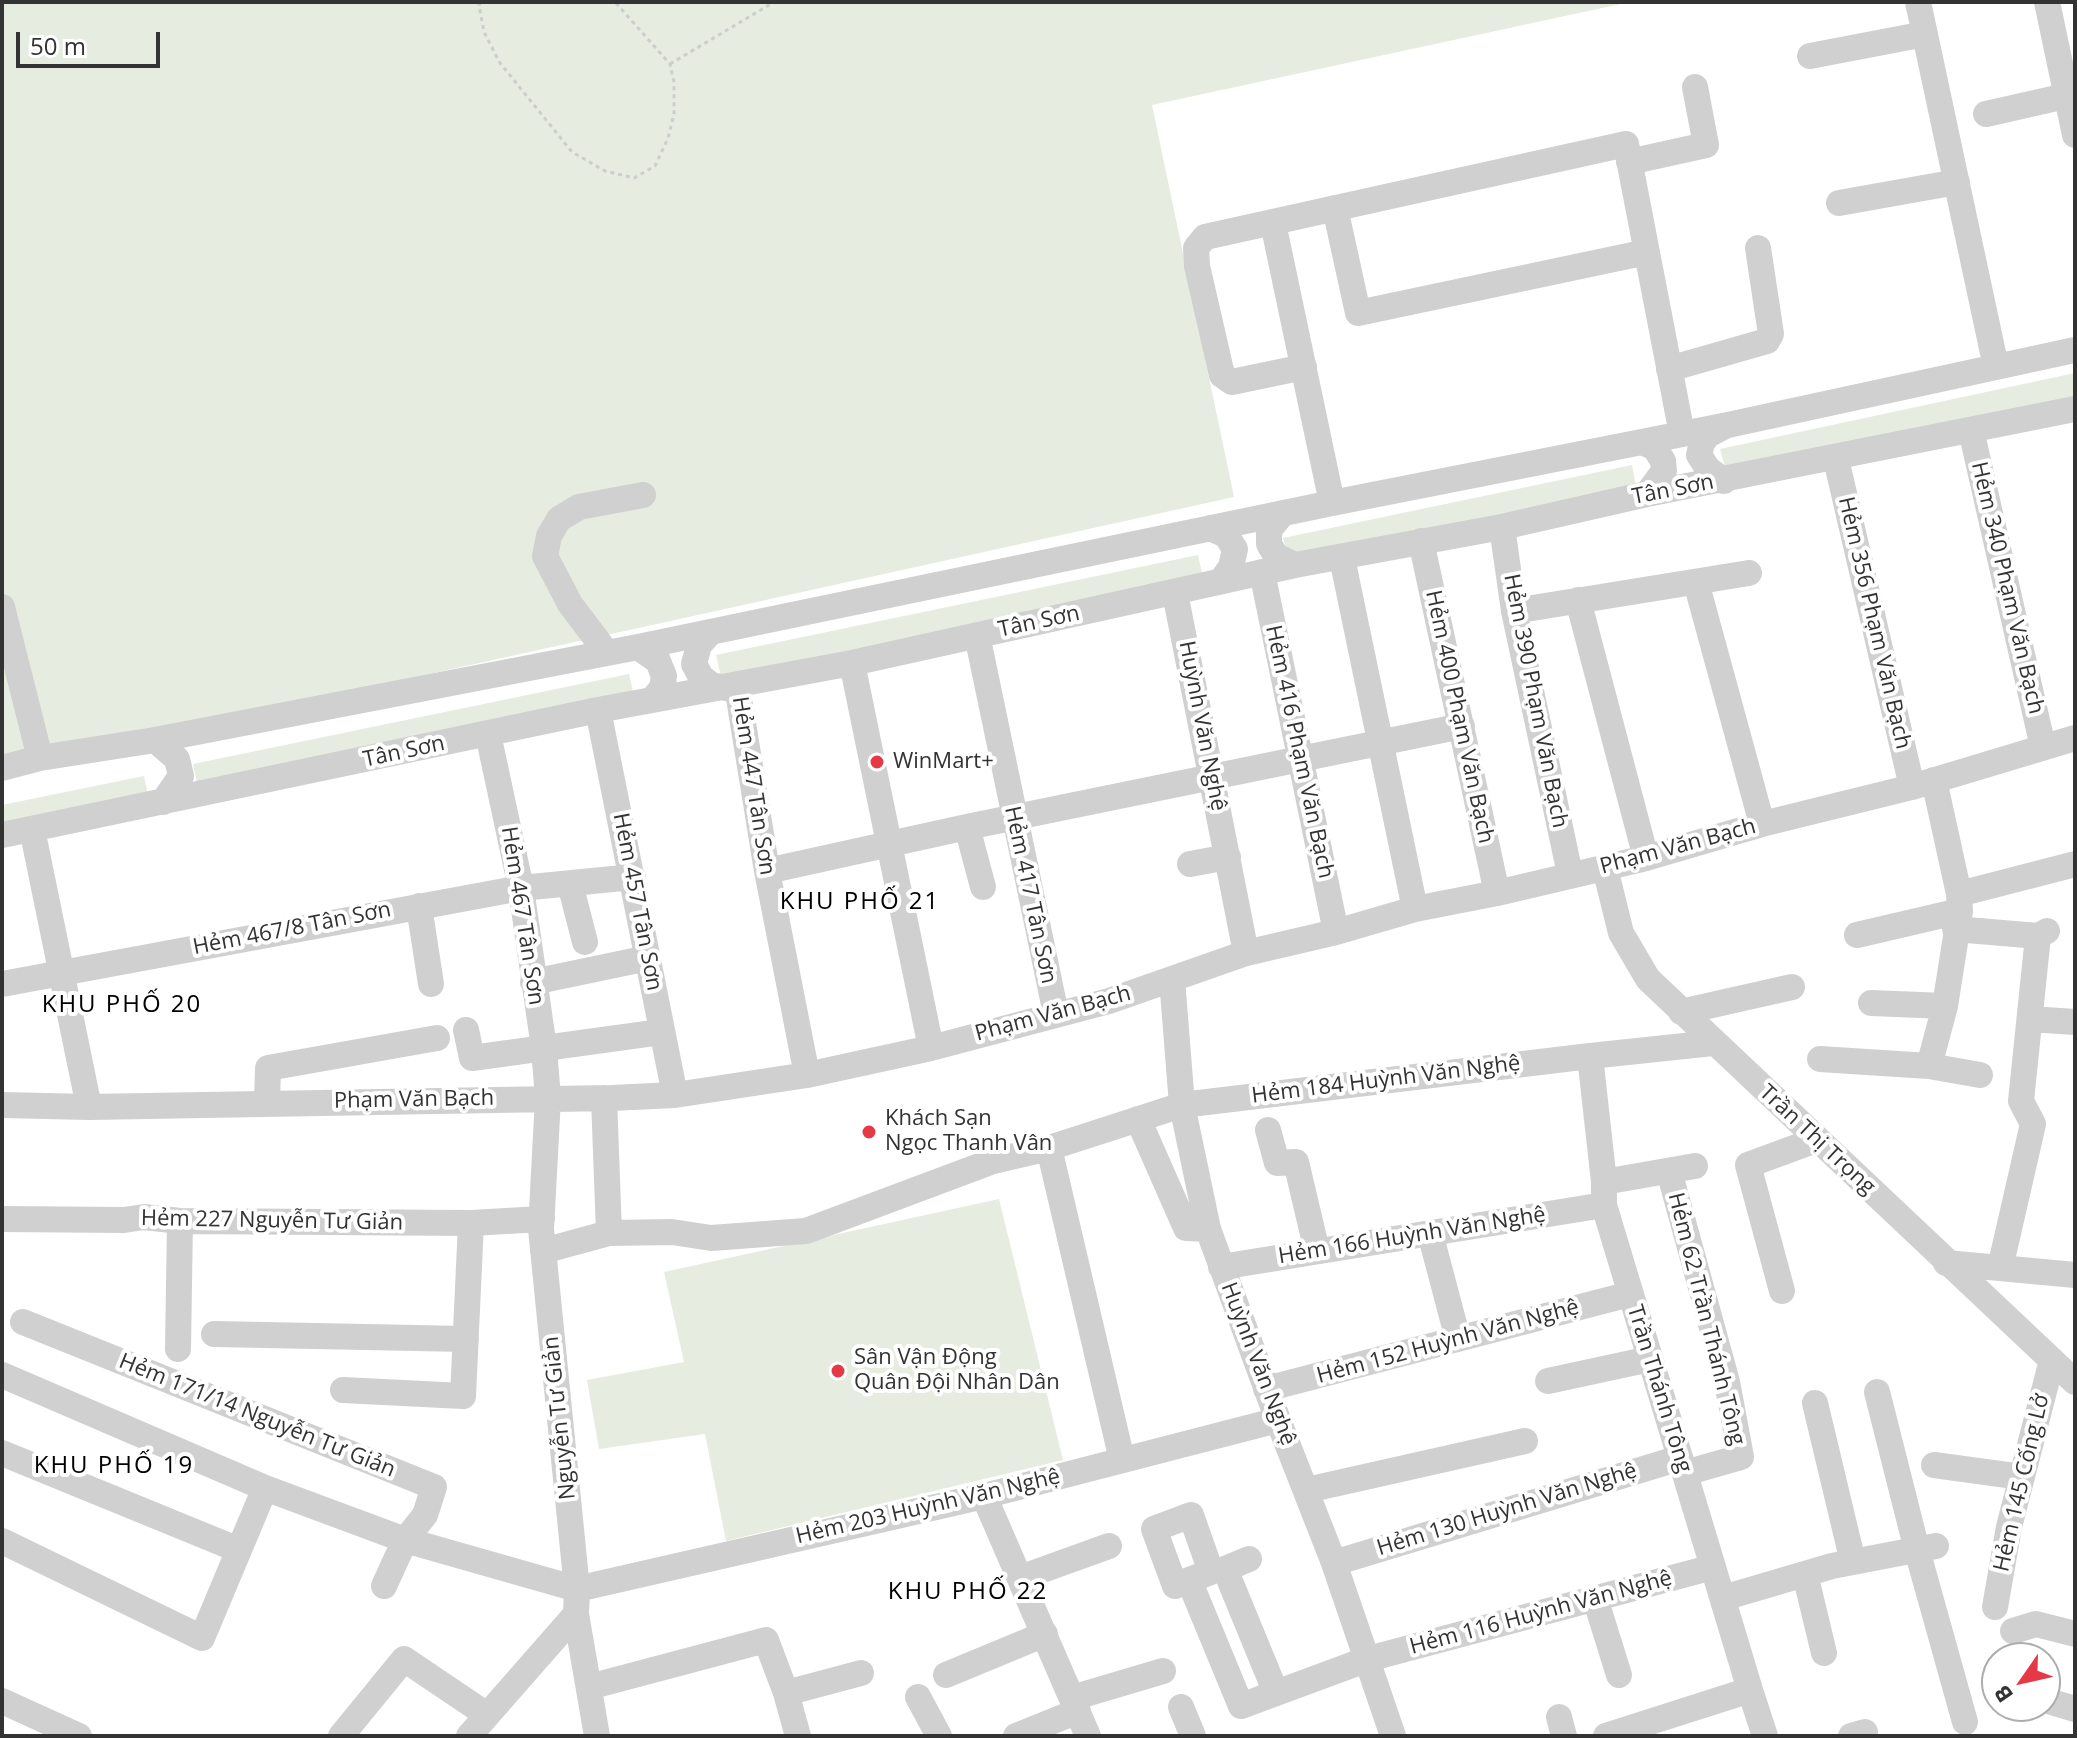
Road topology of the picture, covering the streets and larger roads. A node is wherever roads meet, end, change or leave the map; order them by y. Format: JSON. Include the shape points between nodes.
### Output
{"nodes":[{"id":1,"x":1918,"y":2,"type":"edge"},
{"id":2,"x":2047,"y":2,"type":"edge"},
{"id":3,"x":1925,"y":34,"type":"junction"},
{"id":4,"x":1810,"y":56,"type":"dead end"},
{"id":5,"x":1695,"y":87,"type":"dead end"},
{"id":6,"x":2071,"y":94,"type":"edge"},
{"id":7,"x":1986,"y":114,"type":"dead end"},
{"id":8,"x":2075,"y":135,"type":"edge"},
{"id":9,"x":1629,"y":162,"type":"junction"},
{"id":10,"x":1957,"y":182,"type":"junction"},
{"id":11,"x":1839,"y":203,"type":"dead end"},
{"id":12,"x":1335,"y":208,"type":"junction"},
{"id":13,"x":1273,"y":223,"type":"junction"},
{"id":14,"x":1758,"y":248,"type":"dead end"},
{"id":15,"x":1647,"y":252,"type":"junction"},
{"id":16,"x":2075,"y":350,"type":"edge"},
{"id":17,"x":1304,"y":367,"type":"junction"},
{"id":18,"x":1996,"y":367,"type":"junction"},
{"id":19,"x":1669,"y":369,"type":"junction"},
{"id":20,"x":2075,"y":409,"type":"edge"},
{"id":21,"x":1728,"y":425,"type":"junction"},
{"id":22,"x":1971,"y":430,"type":"junction"},
{"id":23,"x":1682,"y":434,"type":"junction"},
{"id":24,"x":1642,"y":442,"type":"junction"},
{"id":25,"x":1836,"y":459,"type":"junction"},
{"id":26,"x":1724,"y":481,"type":"junction"},
{"id":27,"x":1647,"y":494,"type":"junction"},
{"id":28,"x":643,"y":495,"type":"dead end"},
{"id":29,"x":1332,"y":503,"type":"junction"},
{"id":30,"x":1283,"y":513,"type":"junction"},
{"id":31,"x":1502,"y":527,"type":"junction"},
{"id":32,"x":1210,"y":528,"type":"junction"},
{"id":33,"x":1421,"y":541,"type":"junction"},
{"id":34,"x":1342,"y":558,"type":"junction"},
{"id":35,"x":1295,"y":565,"type":"junction"},
{"id":36,"x":1262,"y":572,"type":"junction"},
{"id":37,"x":1749,"y":573,"type":"dead end"},
{"id":38,"x":1221,"y":581,"type":"junction"},
{"id":39,"x":1696,"y":582,"type":"junction"},
{"id":40,"x":1175,"y":593,"type":"junction"},
{"id":41,"x":1578,"y":600,"type":"junction"},
{"id":42,"x":1514,"y":611,"type":"junction"},
{"id":43,"x":3,"y":620,"type":"edge"},
{"id":44,"x":711,"y":632,"type":"junction"},
{"id":45,"x":977,"y":635,"type":"junction"},
{"id":46,"x":638,"y":647,"type":"junction"},
{"id":47,"x":607,"y":653,"type":"junction"},
{"id":48,"x":852,"y":663,"type":"junction"},
{"id":49,"x":731,"y":687,"type":"junction"},
{"id":50,"x":653,"y":699,"type":"junction"},
{"id":51,"x":598,"y":710,"type":"junction"},
{"id":52,"x":1462,"y":726,"type":"junction"},
{"id":53,"x":488,"y":734,"type":"junction"},
{"id":54,"x":2075,"y":738,"type":"edge"},
{"id":55,"x":155,"y":740,"type":"junction"},
{"id":56,"x":1380,"y":744,"type":"junction"},
{"id":57,"x":2043,"y":747,"type":"junction"},
{"id":58,"x":40,"y":758,"type":"junction"},
{"id":59,"x":1300,"y":761,"type":"junction"},
{"id":60,"x":3,"y":764,"type":"edge"},
{"id":61,"x":1212,"y":778,"type":"junction"},
{"id":62,"x":1923,"y":784,"type":"junction"},
{"id":63,"x":163,"y":802,"type":"junction"},
{"id":64,"x":1013,"y":817,"type":"junction"},
{"id":65,"x":1762,"y":824,"type":"junction"},
{"id":66,"x":967,"y":827,"type":"junction"},
{"id":67,"x":32,"y":829,"type":"junction"},
{"id":68,"x":2,"y":835,"type":"edge"},
{"id":69,"x":888,"y":844,"type":"junction"},
{"id":70,"x":1228,"y":857,"type":"junction"},
{"id":71,"x":1646,"y":858,"type":"junction"},
{"id":72,"x":1190,"y":864,"type":"dead end"},
{"id":73,"x":2075,"y":864,"type":"edge"},
{"id":74,"x":1605,"y":868,"type":"junction"},
{"id":75,"x":767,"y":871,"type":"junction"},
{"id":76,"x":1570,"y":874,"type":"junction"},
{"id":77,"x":633,"y":877,"type":"junction"},
{"id":78,"x":570,"y":884,"type":"junction"},
{"id":79,"x":983,"y":887,"type":"dead end"},
{"id":80,"x":521,"y":888,"type":"junction"},
{"id":81,"x":1497,"y":893,"type":"junction"},
{"id":82,"x":419,"y":906,"type":"junction"},
{"id":83,"x":1415,"y":909,"type":"junction"},
{"id":84,"x":1958,"y":911,"type":"junction"},
{"id":85,"x":1336,"y":932,"type":"junction"},
{"id":86,"x":1857,"y":935,"type":"dead end"},
{"id":87,"x":585,"y":942,"type":"dead end"},
{"id":88,"x":1246,"y":953,"type":"junction"},
{"id":89,"x":648,"y":958,"type":"junction"},
{"id":90,"x":63,"y":972,"type":"junction"},
{"id":91,"x":1172,"y":979,"type":"junction"},
{"id":92,"x":533,"y":982,"type":"junction"},
{"id":93,"x":2,"y":984,"type":"edge"},
{"id":94,"x":431,"y":984,"type":"dead end"},
{"id":95,"x":1792,"y":987,"type":"dead end"},
{"id":96,"x":1871,"y":1003,"type":"dead end"},
{"id":97,"x":1945,"y":1006,"type":"junction"},
{"id":98,"x":1681,"y":1012,"type":"junction"},
{"id":99,"x":1056,"y":1014,"type":"junction"},
{"id":100,"x":2030,"y":1019,"type":"junction"},
{"id":101,"x":2075,"y":1022,"type":"edge"},
{"id":102,"x":466,"y":1030,"type":"dead end"},
{"id":103,"x":661,"y":1032,"type":"junction"},
{"id":104,"x":437,"y":1038,"type":"dead end"},
{"id":105,"x":1713,"y":1043,"type":"junction"},
{"id":106,"x":544,"y":1048,"type":"junction"},
{"id":107,"x":931,"y":1048,"type":"junction"},
{"id":108,"x":1590,"y":1056,"type":"junction"},
{"id":109,"x":1820,"y":1059,"type":"dead end"},
{"id":110,"x":1929,"y":1066,"type":"junction"},
{"id":111,"x":807,"y":1075,"type":"junction"},
{"id":112,"x":1980,"y":1075,"type":"dead end"},
{"id":113,"x":675,"y":1095,"type":"junction"},
{"id":114,"x":548,"y":1098,"type":"junction"},
{"id":115,"x":604,"y":1098,"type":"junction"},
{"id":116,"x":267,"y":1102,"type":"junction"},
{"id":117,"x":2,"y":1105,"type":"edge"},
{"id":118,"x":1182,"y":1105,"type":"junction"},
{"id":119,"x":89,"y":1107,"type":"junction"},
{"id":120,"x":1138,"y":1119,"type":"junction"},
{"id":121,"x":1268,"y":1130,"type":"dead end"},
{"id":122,"x":1816,"y":1140,"type":"junction"},
{"id":123,"x":1049,"y":1148,"type":"junction"},
{"id":124,"x":1695,"y":1166,"type":"dead end"},
{"id":125,"x":1669,"y":1171,"type":"junction"},
{"id":126,"x":1604,"y":1193,"type":"junction"},
{"id":127,"x":2,"y":1219,"type":"edge"},
{"id":128,"x":542,"y":1219,"type":"junction"},
{"id":129,"x":180,"y":1221,"type":"junction"},
{"id":130,"x":471,"y":1223,"type":"junction"},
{"id":131,"x":1208,"y":1229,"type":"junction"},
{"id":132,"x":609,"y":1233,"type":"junction"},
{"id":133,"x":1430,"y":1233,"type":"junction"},
{"id":134,"x":543,"y":1251,"type":"junction"},
{"id":135,"x":1317,"y":1251,"type":"junction"},
{"id":136,"x":1946,"y":1263,"type":"junction"},
{"id":137,"x":1221,"y":1267,"type":"junction"},
{"id":138,"x":2000,"y":1268,"type":"junction"},
{"id":139,"x":2075,"y":1275,"type":"edge"},
{"id":140,"x":1782,"y":1291,"type":"dead end"},
{"id":141,"x":1630,"y":1294,"type":"junction"},
{"id":142,"x":23,"y":1322,"type":"dead end"},
{"id":143,"x":214,"y":1334,"type":"dead end"},
{"id":144,"x":466,"y":1339,"type":"junction"},
{"id":145,"x":1458,"y":1339,"type":"junction"},
{"id":146,"x":178,"y":1349,"type":"dead end"},
{"id":147,"x":1650,"y":1359,"type":"junction"},
{"id":148,"x":2052,"y":1360,"type":"junction"},
{"id":149,"x":2,"y":1375,"type":"edge"},
{"id":150,"x":1548,"y":1381,"type":"dead end"},
{"id":151,"x":2075,"y":1382,"type":"edge"},
{"id":152,"x":1266,"y":1389,"type":"junction"},
{"id":153,"x":343,"y":1390,"type":"dead end"},
{"id":154,"x":1877,"y":1392,"type":"dead end"},
{"id":155,"x":1815,"y":1403,"type":"dead end"},
{"id":156,"x":1278,"y":1420,"type":"junction"},
{"id":157,"x":1525,"y":1441,"type":"dead end"},
{"id":158,"x":2,"y":1453,"type":"edge"},
{"id":159,"x":1122,"y":1460,"type":"junction"},
{"id":160,"x":1934,"y":1465,"type":"dead end"},
{"id":161,"x":1683,"y":1466,"type":"junction"},
{"id":162,"x":2022,"y":1477,"type":"junction"},
{"id":163,"x":265,"y":1488,"type":"junction"},
{"id":164,"x":1307,"y":1490,"type":"junction"},
{"id":165,"x":984,"y":1496,"type":"junction"},
{"id":166,"x":405,"y":1540,"type":"junction"},
{"id":167,"x":2,"y":1541,"type":"edge"},
{"id":168,"x":1109,"y":1546,"type":"dead end"},
{"id":169,"x":1926,"y":1548,"type":"junction"},
{"id":170,"x":239,"y":1550,"type":"junction"},
{"id":171,"x":1249,"y":1559,"type":"dead end"},
{"id":172,"x":1853,"y":1562,"type":"junction"},
{"id":173,"x":1334,"y":1563,"type":"junction"},
{"id":174,"x":1713,"y":1567,"type":"junction"},
{"id":175,"x":1805,"y":1574,"type":"junction"},
{"id":176,"x":1020,"y":1578,"type":"junction"},
{"id":177,"x":1189,"y":1580,"type":"dead end"},
{"id":178,"x":384,"y":1586,"type":"dead end"},
{"id":179,"x":1595,"y":1598,"type":"junction"},
{"id":180,"x":1723,"y":1598,"type":"junction"},
{"id":181,"x":577,"y":1602,"type":"junction"},
{"id":182,"x":1995,"y":1607,"type":"dead end"},
{"id":183,"x":2013,"y":1631,"type":"dead end"},
{"id":184,"x":1045,"y":1634,"type":"junction"},
{"id":185,"x":2075,"y":1634,"type":"edge"},
{"id":186,"x":1824,"y":1653,"type":"dead end"},
{"id":187,"x":1368,"y":1659,"type":"junction"},
{"id":188,"x":1163,"y":1671,"type":"dead end"},
{"id":189,"x":861,"y":1673,"type":"dead end"},
{"id":190,"x":946,"y":1675,"type":"dead end"},
{"id":191,"x":1619,"y":1675,"type":"dead end"},
{"id":192,"x":589,"y":1687,"type":"junction"},
{"id":193,"x":1750,"y":1690,"type":"junction"},
{"id":194,"x":786,"y":1693,"type":"junction"},
{"id":195,"x":1276,"y":1693,"type":"junction"},
{"id":196,"x":918,"y":1697,"type":"dead end"},
{"id":197,"x":3,"y":1704,"type":"edge"},
{"id":198,"x":1075,"y":1704,"type":"junction"},
{"id":199,"x":1181,"y":1707,"type":"dead end"},
{"id":200,"x":487,"y":1715,"type":"junction"},
{"id":201,"x":1965,"y":1722,"type":"dead end"},
{"id":202,"x":1646,"y":1730,"type":"edge"},
{"id":203,"x":79,"y":1736,"type":"edge"},
{"id":204,"x":341,"y":1736,"type":"edge"},
{"id":205,"x":469,"y":1736,"type":"edge"},
{"id":206,"x":597,"y":1736,"type":"edge"},
{"id":207,"x":798,"y":1736,"type":"edge"},
{"id":208,"x":939,"y":1736,"type":"edge"},
{"id":209,"x":1016,"y":1736,"type":"edge"},
{"id":210,"x":1088,"y":1736,"type":"edge"},
{"id":211,"x":1193,"y":1736,"type":"edge"},
{"id":212,"x":1393,"y":1736,"type":"edge"},
{"id":213,"x":1606,"y":1736,"type":"edge"},
{"id":214,"x":1765,"y":1736,"type":"edge"}],
"edges":[{"from":1,"to":3,"type":"street"},
{"from":2,"to":6,"type":"street"},
{"from":3,"to":4,"type":"street"},
{"from":3,"to":10,"type":"street"},
{"from":5,"to":9,"type":"street","via":[[1706,145]]},
{"from":6,"to":7,"type":"street"},
{"from":6,"to":8,"type":"street"},
{"from":9,"to":12,"type":"street","via":[[1626,144]]},
{"from":9,"to":15,"type":"street"},
{"from":10,"to":11,"type":"street"},
{"from":10,"to":18,"type":"street"},
{"from":12,"to":13,"type":"street"},
{"from":12,"to":15,"type":"street","via":[[1358,313]]},
{"from":13,"to":17,"type":"street"},
{"from":13,"to":17,"type":"street","via":[[1205,237],[1196,248],[1197,266],[1225,379],[1232,382]]},
{"from":14,"to":19,"type":"street","via":[[1771,334],[1767,341]]},
{"from":15,"to":19,"type":"street"},
{"from":16,"to":18,"type":"street"},
{"from":17,"to":29,"type":"street"},
{"from":18,"to":21,"type":"street"},
{"from":19,"to":23,"type":"street"},
{"from":20,"to":22,"type":"street","name":"Tân Sơn"},
{"from":21,"to":23,"type":"street"},
{"from":21,"to":26,"type":"street","via":[[1708,435],[1699,455]]},
{"from":22,"to":25,"type":"street","name":"Tân Sơn"},
{"from":22,"to":57,"type":"street","name":"Hẻm 340 Phạm Văn Bạch"},
{"from":23,"to":24,"type":"street"},
{"from":24,"to":27,"type":"street","via":[[1655,448],[1664,471]]},
{"from":24,"to":29,"type":"street"},
{"from":25,"to":26,"type":"street","name":"Tân Sơn"},
{"from":25,"to":62,"type":"street","name":"Hẻm 356 Phạm Văn Bạch"},
{"from":26,"to":27,"type":"street","name":"Tân Sơn"},
{"from":27,"to":31,"type":"street","name":"Tân Sơn"},
{"from":28,"to":47,"type":"street","via":[[579,507],[559,519],[549,536],[545,556],[570,604]]},
{"from":29,"to":30,"type":"street"},
{"from":30,"to":32,"type":"street"},
{"from":30,"to":35,"type":"street","via":[[1269,530],[1269,544],[1276,556]]},
{"from":31,"to":33,"type":"street","name":"Tân Sơn"},
{"from":31,"to":42,"type":"street","name":"Hẻm 390 Phạm Văn Bạch"},
{"from":32,"to":38,"type":"street","via":[[1226,535],[1235,549]]},
{"from":32,"to":44,"type":"street"},
{"from":33,"to":34,"type":"street","name":"Tân Sơn"},
{"from":33,"to":52,"type":"street","name":"Hẻm 400 Phạm Văn Bạch"},
{"from":34,"to":35,"type":"street","name":"Tân Sơn"},
{"from":34,"to":56,"type":"street"},
{"from":35,"to":36,"type":"street","name":"Tân Sơn"},
{"from":36,"to":38,"type":"street","name":"Tân Sơn"},
{"from":36,"to":59,"type":"street","name":"Hẻm 416 Phạm Văn Bạch"},
{"from":37,"to":39,"type":"street"},
{"from":38,"to":40,"type":"street","name":"Tân Sơn"},
{"from":39,"to":41,"type":"street"},
{"from":39,"to":65,"type":"street"},
{"from":40,"to":45,"type":"street","name":"Tân Sơn"},
{"from":40,"to":61,"type":"street","name":"Huỳnh Văn Nghệ"},
{"from":41,"to":42,"type":"street"},
{"from":41,"to":71,"type":"street"},
{"from":42,"to":76,"type":"street","name":"Hẻm 390 Phạm Văn Bạch"},
{"from":43,"to":58,"type":"street"},
{"from":44,"to":46,"type":"street"},
{"from":44,"to":49,"type":"street","via":[[699,645],[694,664],[711,685]]},
{"from":45,"to":48,"type":"street","name":"Tân Sơn"},
{"from":45,"to":64,"type":"street","name":"Hẻm 417 Tân Sơn"},
{"from":46,"to":47,"type":"street"},
{"from":46,"to":50,"type":"street","via":[[658,661],[664,676]]},
{"from":47,"to":55,"type":"street"},
{"from":48,"to":49,"type":"street","name":"Tân Sơn"},
{"from":48,"to":69,"type":"street"},
{"from":49,"to":50,"type":"street","name":"Tân Sơn"},
{"from":49,"to":75,"type":"street","name":"Hẻm 447 Tân Sơn"},
{"from":50,"to":51,"type":"street","name":"Tân Sơn"},
{"from":51,"to":53,"type":"street","name":"Tân Sơn"},
{"from":51,"to":77,"type":"street","name":"Hẻm 457 Tân Sơn"},
{"from":52,"to":56,"type":"street"},
{"from":52,"to":81,"type":"street","name":"Hẻm 400 Phạm Văn Bạch"},
{"from":53,"to":63,"type":"street","name":"Tân Sơn"},
{"from":53,"to":80,"type":"street","name":"Hẻm 467 Tân Sơn"},
{"from":54,"to":57,"type":"street","name":"Phạm Văn Bạch"},
{"from":55,"to":58,"type":"street"},
{"from":55,"to":63,"type":"street","via":[[177,759],[181,776]]},
{"from":56,"to":59,"type":"street"},
{"from":56,"to":83,"type":"street"},
{"from":57,"to":62,"type":"street","name":"Phạm Văn Bạch"},
{"from":58,"to":60,"type":"street"},
{"from":59,"to":61,"type":"street"},
{"from":59,"to":85,"type":"street","name":"Hẻm 416 Phạm Văn Bạch"},
{"from":61,"to":64,"type":"street"},
{"from":61,"to":70,"type":"street","name":"Huỳnh Văn Nghệ"},
{"from":62,"to":65,"type":"street","name":"Phạm Văn Bạch"},
{"from":62,"to":84,"type":"street","name":"Hẻm 356 Phạm Văn Bạch"},
{"from":63,"to":67,"type":"street","name":"Tân Sơn"},
{"from":64,"to":66,"type":"street"},
{"from":64,"to":99,"type":"street","name":"Hẻm 417 Tân Sơn"},
{"from":65,"to":71,"type":"street","name":"Phạm Văn Bạch"},
{"from":66,"to":69,"type":"street"},
{"from":66,"to":79,"type":"street"},
{"from":67,"to":68,"type":"street","name":"Tân Sơn"},
{"from":67,"to":90,"type":"street"},
{"from":69,"to":75,"type":"street"},
{"from":69,"to":107,"type":"street"},
{"from":70,"to":72,"type":"street"},
{"from":70,"to":88,"type":"street","name":"Huỳnh Văn Nghệ"},
{"from":71,"to":74,"type":"street","name":"Phạm Văn Bạch"},
{"from":73,"to":84,"type":"street"},
{"from":74,"to":76,"type":"street","name":"Phạm Văn Bạch"},
{"from":74,"to":98,"type":"street","name":"Trần Thị Trọng","via":[[1621,933],[1648,979]]},
{"from":75,"to":111,"type":"street","name":"Hẻm 447 Tân Sơn"},
{"from":76,"to":81,"type":"street","name":"Phạm Văn Bạch"},
{"from":77,"to":78,"type":"street","name":"Hẻm 467/8 Tân Sơn"},
{"from":77,"to":89,"type":"street","name":"Hẻm 457 Tân Sơn"},
{"from":78,"to":80,"type":"street","name":"Hẻm 467/8 Tân Sơn"},
{"from":78,"to":87,"type":"street"},
{"from":80,"to":82,"type":"street","name":"Hẻm 467/8 Tân Sơn"},
{"from":80,"to":92,"type":"street","name":"Hẻm 467 Tân Sơn"},
{"from":81,"to":83,"type":"street","name":"Phạm Văn Bạch"},
{"from":82,"to":90,"type":"street","name":"Hẻm 467/8 Tân Sơn"},
{"from":82,"to":94,"type":"street"},
{"from":83,"to":85,"type":"street","name":"Phạm Văn Bạch"},
{"from":84,"to":86,"type":"street"},
{"from":84,"to":97,"type":"street","name":"Hẻm 356 Phạm Văn Bạch"},
{"from":84,"to":100,"type":"street","via":[[2042,933]]},
{"from":85,"to":88,"type":"street","name":"Phạm Văn Bạch"},
{"from":88,"to":91,"type":"street","name":"Phạm Văn Bạch"},
{"from":89,"to":92,"type":"street"},
{"from":89,"to":103,"type":"street","name":"Hẻm 457 Tân Sơn"},
{"from":90,"to":93,"type":"street","name":"Hẻm 467/8 Tân Sơn"},
{"from":90,"to":119,"type":"street"},
{"from":91,"to":99,"type":"street","name":"Phạm Văn Bạch"},
{"from":91,"to":118,"type":"street","name":"Huỳnh Văn Nghệ"},
{"from":92,"to":106,"type":"street","name":"Hẻm 467 Tân Sơn"},
{"from":95,"to":98,"type":"street"},
{"from":96,"to":97,"type":"street"},
{"from":97,"to":110,"type":"street","name":"Hẻm 356 Phạm Văn Bạch"},
{"from":98,"to":105,"type":"street","name":"Trần Thị Trọng"},
{"from":99,"to":107,"type":"street","name":"Phạm Văn Bạch"},
{"from":100,"to":101,"type":"street"},
{"from":100,"to":138,"type":"street","via":[[2021,1101],[2033,1124]]},
{"from":102,"to":106,"type":"street","via":[[472,1058]]},
{"from":103,"to":106,"type":"street"},
{"from":103,"to":113,"type":"street","name":"Hẻm 457 Tân Sơn"},
{"from":104,"to":116,"type":"street","via":[[268,1068]]},
{"from":105,"to":108,"type":"street"},
{"from":105,"to":122,"type":"street","name":"Trần Thị Trọng"},
{"from":106,"to":114,"type":"street","name":"Hẻm 467 Tân Sơn"},
{"from":107,"to":111,"type":"street","name":"Phạm Văn Bạch"},
{"from":108,"to":118,"type":"street","name":"Hẻm 184 Huỳnh Văn Nghệ"},
{"from":108,"to":126,"type":"street","name":"Trần Thánh Tông"},
{"from":109,"to":110,"type":"street"},
{"from":110,"to":112,"type":"street"},
{"from":111,"to":113,"type":"street","name":"Phạm Văn Bạch"},
{"from":113,"to":115,"type":"street","name":"Phạm Văn Bạch"},
{"from":114,"to":115,"type":"street","name":"Phạm Văn Bạch"},
{"from":114,"to":116,"type":"street","name":"Phạm Văn Bạch"},
{"from":114,"to":128,"type":"street","name":"Nguyễn Tư Giản"},
{"from":115,"to":132,"type":"street"},
{"from":116,"to":119,"type":"street","name":"Phạm Văn Bạch"},
{"from":117,"to":119,"type":"street","name":"Phạm Văn Bạch"},
{"from":118,"to":120,"type":"street","name":"Hẻm 184 Huỳnh Văn Nghệ"},
{"from":118,"to":131,"type":"street","name":"Huỳnh Văn Nghệ"},
{"from":120,"to":123,"type":"street","name":"Hẻm 184 Huỳnh Văn Nghệ"},
{"from":120,"to":131,"type":"street","via":[[1186,1228]]},
{"from":121,"to":135,"type":"street","via":[[1277,1163],[1296,1162]]},
{"from":122,"to":136,"type":"street","name":"Trần Thị Trọng"},
{"from":122,"to":140,"type":"street","via":[[1748,1165]]},
{"from":123,"to":132,"type":"street","name":"Hẻm 184 Huỳnh Văn Nghệ","via":[[993,1161],[806,1231],[711,1238],[672,1232]]},
{"from":123,"to":159,"type":"street"},
{"from":124,"to":125,"type":"street","name":"Hẻm 166 Huỳnh Văn Nghệ"},
{"from":125,"to":126,"type":"street","name":"Hẻm 166 Huỳnh Văn Nghệ"},
{"from":125,"to":161,"type":"street","name":"Hẻm 62 Trần Thánh Tông","via":[[1727,1382],[1741,1457]]},
{"from":126,"to":133,"type":"street","name":"Hẻm 166 Huỳnh Văn Nghệ"},
{"from":126,"to":141,"type":"street","name":"Trần Thánh Tông"},
{"from":127,"to":129,"type":"street","name":"Hẻm 227 Nguyễn Tư Giản"},
{"from":128,"to":130,"type":"street","name":"Hẻm 227 Nguyễn Tư Giản"},
{"from":128,"to":134,"type":"street","name":"Nguyễn Tư Giản"},
{"from":129,"to":130,"type":"street","name":"Hẻm 227 Nguyễn Tư Giản"},
{"from":129,"to":146,"type":"street"},
{"from":130,"to":144,"type":"street"},
{"from":131,"to":137,"type":"street","name":"Huỳnh Văn Nghệ"},
{"from":132,"to":134,"type":"street","name":"Hẻm 184 Huỳnh Văn Nghệ"},
{"from":133,"to":135,"type":"street","name":"Hẻm 166 Huỳnh Văn Nghệ"},
{"from":133,"to":145,"type":"street"},
{"from":134,"to":181,"type":"street","name":"Nguyễn Tư Giản"},
{"from":135,"to":137,"type":"street","name":"Hẻm 166 Huỳnh Văn Nghệ"},
{"from":136,"to":138,"type":"street"},
{"from":136,"to":148,"type":"street","name":"Trần Thị Trọng"},
{"from":137,"to":152,"type":"street","name":"Huỳnh Văn Nghệ"},
{"from":138,"to":139,"type":"street"},
{"from":141,"to":145,"type":"street","name":"Hẻm 152 Huỳnh Văn Nghệ"},
{"from":141,"to":147,"type":"street","name":"Trần Thánh Tông"},
{"from":142,"to":166,"type":"street","name":"Hẻm 171/14 Nguyễn Tư Giản","via":[[434,1487],[425,1515]]},
{"from":143,"to":144,"type":"street"},
{"from":144,"to":153,"type":"street","via":[[463,1396]]},
{"from":145,"to":152,"type":"street","name":"Hẻm 152 Huỳnh Văn Nghệ"},
{"from":147,"to":150,"type":"street"},
{"from":147,"to":161,"type":"street","name":"Trần Thánh Tông"},
{"from":148,"to":151,"type":"street","name":"Trần Thị Trọng"},
{"from":148,"to":162,"type":"street","name":"Hẻm 145 Cống Lở"},
{"from":149,"to":163,"type":"street"},
{"from":152,"to":156,"type":"street","name":"Huỳnh Văn Nghệ"},
{"from":154,"to":169,"type":"street"},
{"from":155,"to":172,"type":"street"},
{"from":156,"to":159,"type":"street","name":"Hẻm 203 Huỳnh Văn Nghệ"},
{"from":156,"to":164,"type":"street","name":"Huỳnh Văn Nghệ"},
{"from":157,"to":164,"type":"street"},
{"from":158,"to":170,"type":"street"},
{"from":159,"to":165,"type":"street","name":"Hẻm 203 Huỳnh Văn Nghệ"},
{"from":160,"to":162,"type":"street"},
{"from":161,"to":173,"type":"street","name":"Hẻm 130 Huỳnh Văn Nghệ"},
{"from":161,"to":174,"type":"street","name":"Trần Thánh Tông"},
{"from":162,"to":182,"type":"street","name":"Hẻm 145 Cống Lở"},
{"from":163,"to":166,"type":"street"},
{"from":163,"to":170,"type":"street"},
{"from":164,"to":173,"type":"street","name":"Huỳnh Văn Nghệ"},
{"from":165,"to":176,"type":"street"},
{"from":165,"to":181,"type":"street","name":"Hẻm 203 Huỳnh Văn Nghệ"},
{"from":166,"to":178,"type":"street"},
{"from":166,"to":181,"type":"street"},
{"from":167,"to":170,"type":"street","via":[[202,1638]]},
{"from":168,"to":176,"type":"street"},
{"from":169,"to":172,"type":"street"},
{"from":169,"to":201,"type":"street"},
{"from":171,"to":195,"type":"street","via":[[1225,1569]]},
{"from":172,"to":175,"type":"street"},
{"from":173,"to":187,"type":"street","name":"Huỳnh Văn Nghệ"},
{"from":174,"to":179,"type":"street","name":"Hẻm 116 Huỳnh Văn Nghệ"},
{"from":174,"to":180,"type":"street","name":"Trần Thánh Tông"},
{"from":175,"to":180,"type":"street"},
{"from":175,"to":186,"type":"street"},
{"from":176,"to":184,"type":"street"},
{"from":177,"to":195,"type":"street","name":"Hẻm 116 Huỳnh Văn Nghệ","via":[[1241,1706]]},
{"from":179,"to":187,"type":"street","name":"Hẻm 116 Huỳnh Văn Nghệ"},
{"from":179,"to":191,"type":"street"},
{"from":180,"to":193,"type":"street","name":"Trần Thánh Tông"},
{"from":181,"to":192,"type":"street","name":"Nguyễn Tư Giản"},
{"from":181,"to":200,"type":"street"},
{"from":183,"to":185,"type":"street","via":[[2036,1624]]},
{"from":184,"to":190,"type":"street"},
{"from":184,"to":198,"type":"street"},
{"from":187,"to":195,"type":"street","name":"Hẻm 116 Huỳnh Văn Nghệ"},
{"from":187,"to":212,"type":"street","name":"Huỳnh Văn Nghệ"},
{"from":188,"to":198,"type":"street"},
{"from":189,"to":194,"type":"street"},
{"from":192,"to":194,"type":"street","via":[[766,1640]]},
{"from":192,"to":206,"type":"street","name":"Nguyễn Tư Giản"},
{"from":193,"to":202,"type":"street"},
{"from":193,"to":214,"type":"street","name":"Trần Thánh Tông"},
{"from":194,"to":207,"type":"street"},
{"from":196,"to":208,"type":"street"},
{"from":197,"to":203,"type":"street"},
{"from":198,"to":209,"type":"street"},
{"from":198,"to":210,"type":"street"},
{"from":199,"to":211,"type":"street"},
{"from":200,"to":204,"type":"street","via":[[404,1659]]},
{"from":200,"to":205,"type":"street"},
{"from":202,"to":213,"type":"street"}]}
